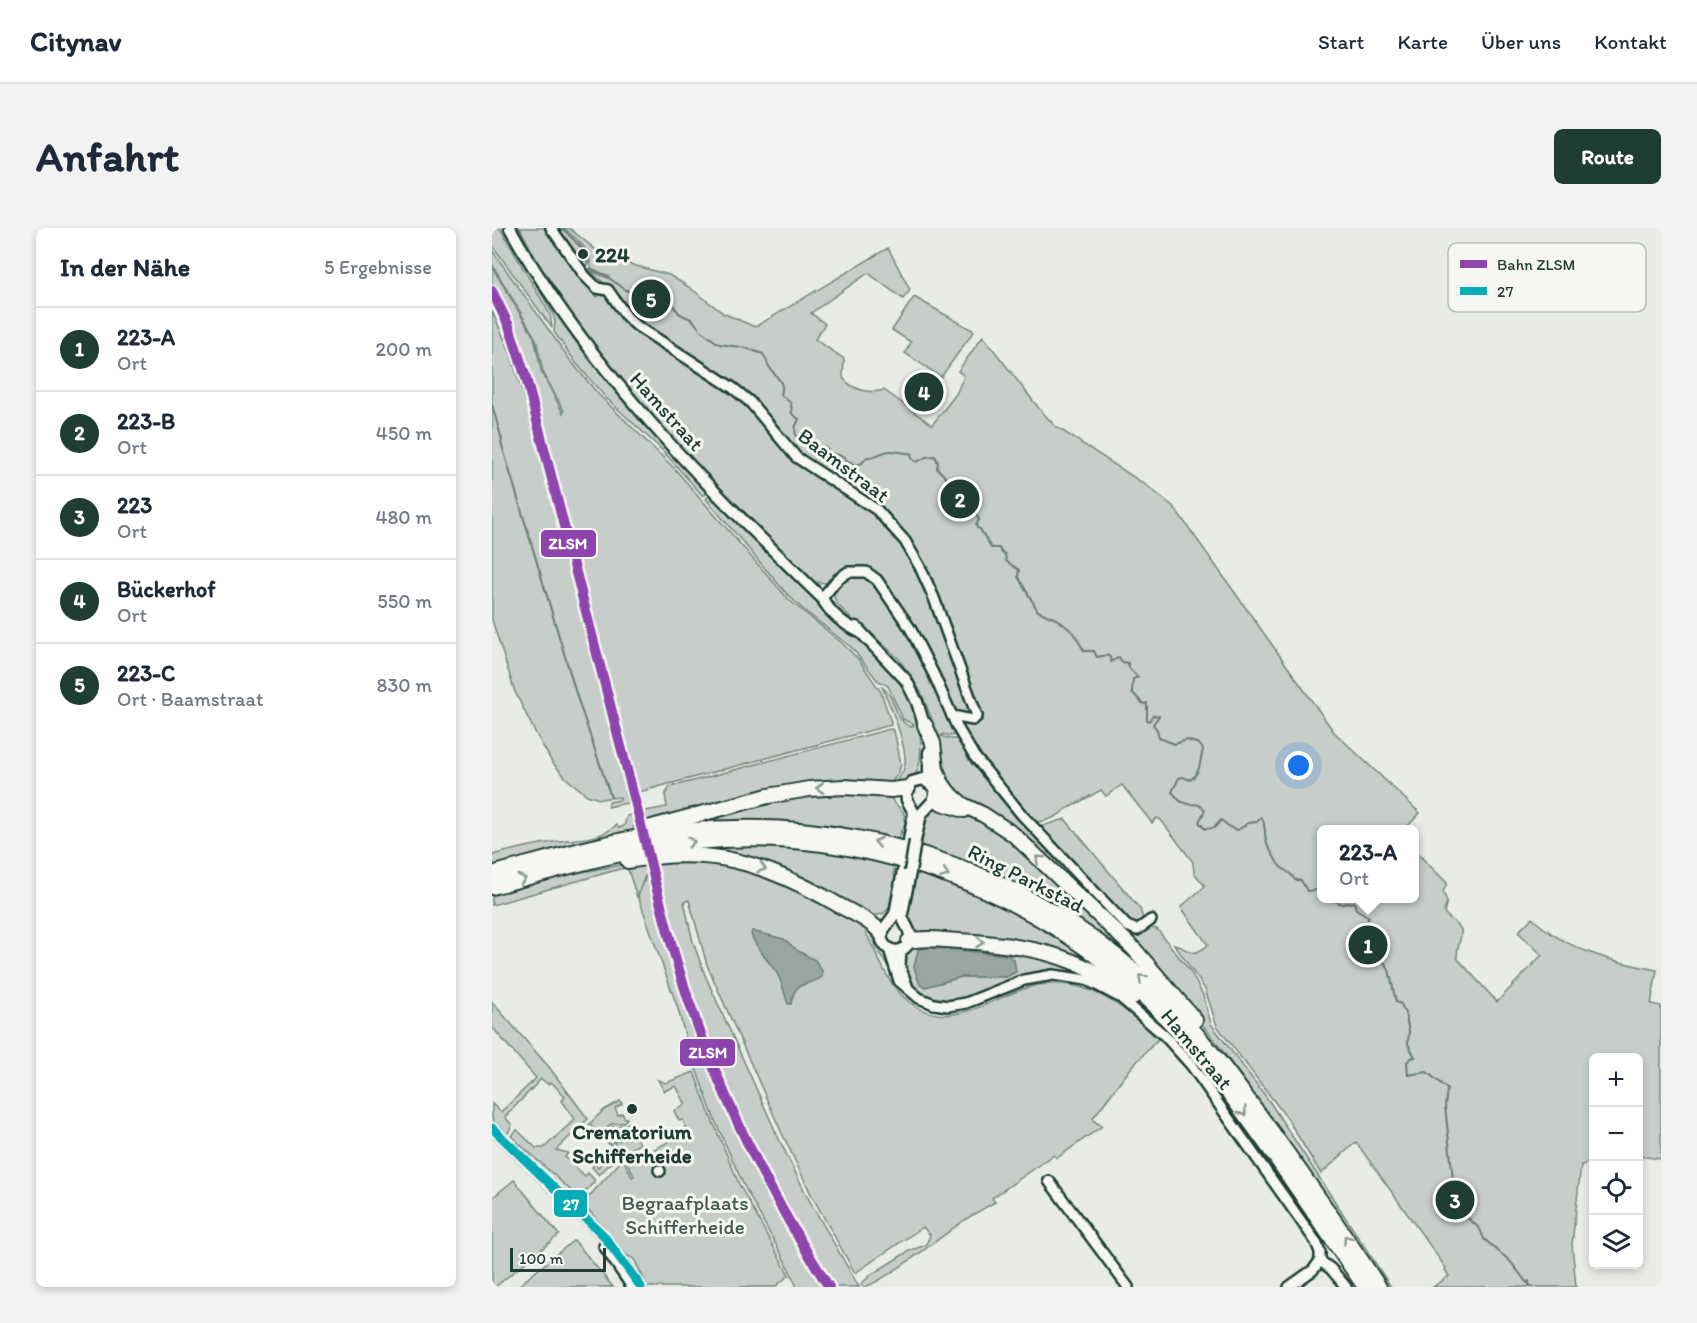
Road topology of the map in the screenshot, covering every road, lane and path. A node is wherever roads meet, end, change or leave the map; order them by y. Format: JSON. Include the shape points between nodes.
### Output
{"nodes":[{"id":1,"x":510,"y":228,"type":"edge"},
{"id":2,"x":551,"y":228,"type":"edge"},
{"id":3,"x":822,"y":598,"type":"junction"},
{"id":4,"x":952,"y":716,"type":"junction"},
{"id":5,"x":925,"y":725,"type":"junction"},
{"id":6,"x":929,"y":782,"type":"junction"},
{"id":7,"x":912,"y":784,"type":"junction"},
{"id":8,"x":936,"y":798,"type":"junction"},
{"id":9,"x":984,"y":815,"type":"junction"},
{"id":10,"x":912,"y":841,"type":"junction"},
{"id":11,"x":598,"y":846,"type":"junction"},
{"id":12,"x":552,"y":871,"type":"junction"},
{"id":13,"x":906,"y":872,"type":"junction"},
{"id":14,"x":492,"y":874,"type":"edge"},
{"id":15,"x":492,"y":887,"type":"edge"},
{"id":16,"x":1151,"y":920,"type":"dead end"},
{"id":17,"x":881,"y":933,"type":"junction"},
{"id":18,"x":905,"y":945,"type":"junction"},
{"id":19,"x":890,"y":950,"type":"junction"},
{"id":20,"x":908,"y":988,"type":"junction"},
{"id":21,"x":1194,"y":1049,"type":"junction"},
{"id":22,"x":1224,"y":1067,"type":"junction"},
{"id":23,"x":492,"y":1128,"type":"edge"},
{"id":24,"x":1049,"y":1181,"type":"dead end"},
{"id":25,"x":590,"y":1224,"type":"junction"},
{"id":26,"x":1320,"y":1261,"type":"junction"},
{"id":27,"x":632,"y":1287,"type":"edge"},
{"id":28,"x":641,"y":1287,"type":"edge"},
{"id":29,"x":1128,"y":1287,"type":"edge"},
{"id":30,"x":1289,"y":1287,"type":"edge"},
{"id":31,"x":1346,"y":1287,"type":"edge"},
{"id":32,"x":1365,"y":1287,"type":"edge"},
{"id":33,"x":1379,"y":1287,"type":"edge"}],
"edges":[{"from":1,"to":3,"type":"main road","name":"Hamstraat","via":[[579,334],[641,414]]},
{"from":2,"to":4,"type":"street","name":"Baamstraat","via":[[585,276],[597,288],[608,290],[631,320],[741,394],[796,457],[877,510],[898,532],[914,554],[930,589],[977,716],[973,720]]},
{"from":3,"to":4,"type":"street","via":[[848,572],[866,572],[878,580],[910,628]]},
{"from":3,"to":5,"type":"main road","name":"Hamstraat","via":[[827,607],[847,626],[860,632],[900,673],[914,695]]},
{"from":4,"to":16,"type":"street","via":[[974,756],[1022,815],[1127,926],[1137,930]]},
{"from":5,"to":6,"type":"main road","name":"Hamstraat"},
{"from":5,"to":7,"type":"main road","name":"Hamstraat","via":[[923,759]]},
{"from":5,"to":9,"type":"highway","via":[[945,788],[963,805]]},
{"from":6,"to":7,"type":"main road","via":[[923,779]]},
{"from":6,"to":8,"type":"main road","name":"Hamstraat"},
{"from":7,"to":10,"type":"main road","name":"Hamstraat","via":[[906,796],[914,813]]},
{"from":7,"to":11,"type":"highway","one_way":true,"via":[[891,790],[823,788],[787,792],[648,828]]},
{"from":8,"to":9,"type":"highway"},
{"from":8,"to":10,"type":"main road","name":"Hamstraat","via":[[921,814]]},
{"from":22,"to":9,"type":"highway","one_way":true,"via":[[1206,1034],[1134,949],[1013,834]]},
{"from":10,"to":13,"type":"main road","name":"Hamstraat"},
{"from":11,"to":14,"type":"highway","name":"Ring Parkstad"},
{"from":22,"to":11,"type":"highway","name":"Ring Parkstad","one_way":true,"via":[[1176,1011],[1113,953],[1056,914],[954,864],[846,835],[756,826],[681,831]]},
{"from":15,"to":12,"type":"highway","name":"Ring Parkstad","one_way":true},
{"from":12,"to":17,"type":"highway","one_way":true,"via":[[665,856],[728,859],[791,879]]},
{"from":12,"to":21,"type":"highway","name":"Ring Parkstad","one_way":true,"via":[[649,848],[731,839],[813,843],[914,864],[1004,899],[1079,943],[1134,988]]},
{"from":13,"to":17,"type":"main road","name":"Hamstraat","via":[[895,914]]},
{"from":13,"to":18,"type":"main road","name":"Hamstraat","via":[[902,920],[909,932]]},
{"from":17,"to":19,"type":"main road","name":"Hamstraat"},
{"from":18,"to":19,"type":"main road"},
{"from":18,"to":20,"type":"street","name":"Hamstraat","via":[[900,966]]},
{"from":18,"to":21,"type":"highway","one_way":true,"via":[[937,940],[1008,945],[1060,957],[1122,989]]},
{"from":19,"to":20,"type":"street","name":"Hamstraat","via":[[897,978]]},
{"from":20,"to":26,"type":"street","name":"Hamstraat","via":[[927,1002],[957,1005],[1024,980],[1061,975],[1087,980],[1121,998],[1165,1036],[1197,1074],[1316,1242]]},
{"from":21,"to":32,"type":"highway","name":"Ring Parkstad","one_way":true,"via":[[1251,1123]]},
{"from":33,"to":22,"type":"highway","name":"Ring Parkstad","one_way":true},
{"from":23,"to":25,"type":"street"},
{"from":24,"to":29,"type":"street"},
{"from":25,"to":27,"type":"street"},
{"from":25,"to":28,"type":"street","via":[[603,1235]]},
{"from":26,"to":30,"type":"street"},
{"from":26,"to":31,"type":"street","name":"Hamstraat"}]}
